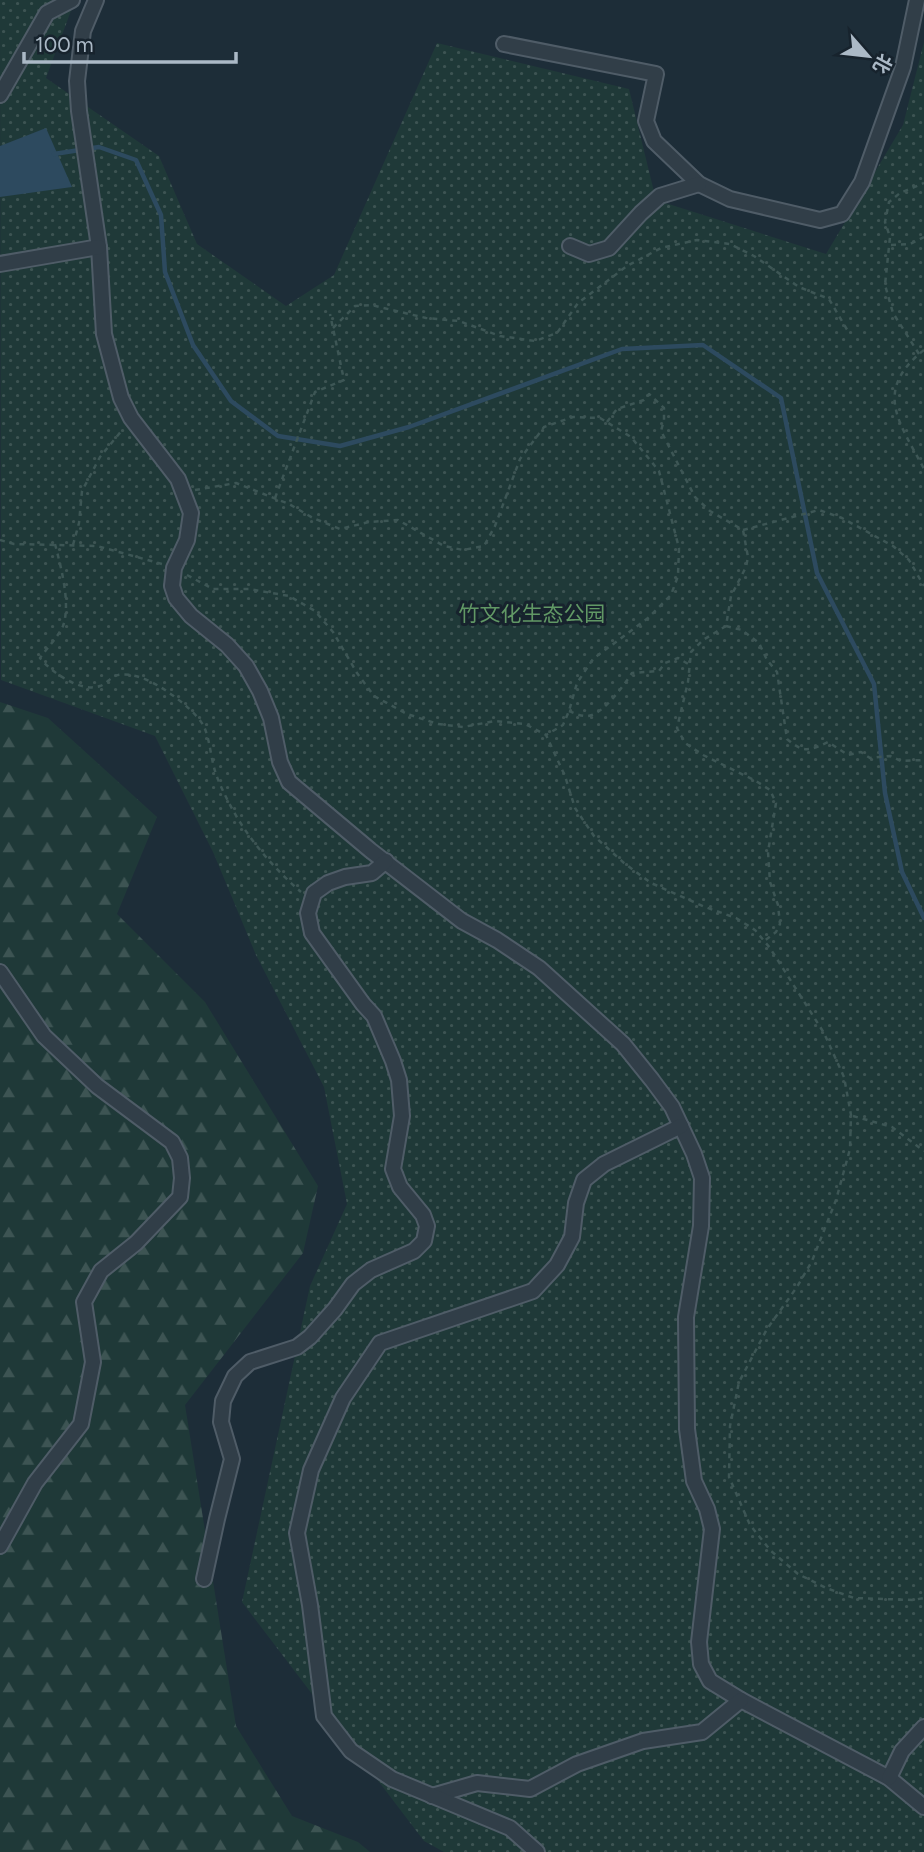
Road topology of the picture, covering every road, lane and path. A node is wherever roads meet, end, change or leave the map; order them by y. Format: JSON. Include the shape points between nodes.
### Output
{"nodes":[{"id":1,"x":72,"y":0,"type":"edge"},
{"id":2,"x":96,"y":0,"type":"edge"},
{"id":3,"x":917,"y":0,"type":"edge"},
{"id":4,"x":504,"y":44,"type":"dead end"},
{"id":5,"x":0,"y":95,"type":"edge"},
{"id":6,"x":924,"y":183,"type":"edge"},
{"id":7,"x":699,"y":184,"type":"junction"},
{"id":8,"x":924,"y":237,"type":"edge"},
{"id":9,"x":890,"y":244,"type":"junction"},
{"id":10,"x":570,"y":246,"type":"dead end"},
{"id":11,"x":99,"y":247,"type":"junction"},
{"id":12,"x":0,"y":264,"type":"edge"},
{"id":13,"x":330,"y":314,"type":"dead end"},
{"id":14,"x":333,"y":328,"type":"junction"},
{"id":15,"x":849,"y":333,"type":"dead end"},
{"id":16,"x":924,"y":350,"type":"edge"},
{"id":17,"x":919,"y":354,"type":"junction"},
{"id":18,"x":131,"y":418,"type":"junction"},
{"id":19,"x":607,"y":422,"type":"junction"},
{"id":20,"x":924,"y":469,"type":"edge"},
{"id":21,"x":183,"y":491,"type":"junction"},
{"id":22,"x":275,"y":498,"type":"junction"},
{"id":23,"x":743,"y":530,"type":"junction"},
{"id":24,"x":0,"y":540,"type":"edge"},
{"id":25,"x":55,"y":544,"type":"junction"},
{"id":26,"x":74,"y":545,"type":"junction"},
{"id":27,"x":174,"y":568,"type":"junction"},
{"id":28,"x":924,"y":586,"type":"edge"},
{"id":29,"x":726,"y":626,"type":"junction"},
{"id":30,"x":690,"y":664,"type":"junction"},
{"id":31,"x":569,"y":711,"type":"junction"},
{"id":32,"x":546,"y":735,"type":"junction"},
{"id":33,"x":924,"y":760,"type":"edge"},
{"id":34,"x":386,"y":861,"type":"junction"},
{"id":35,"x":311,"y":902,"type":"junction"},
{"id":36,"x":764,"y":941,"type":"junction"},
{"id":37,"x":0,"y":972,"type":"edge"},
{"id":38,"x":851,"y":1115,"type":"junction"},
{"id":39,"x":681,"y":1126,"type":"junction"},
{"id":40,"x":924,"y":1151,"type":"edge"},
{"id":41,"x":0,"y":1546,"type":"edge"},
{"id":42,"x":204,"y":1579,"type":"dead end"},
{"id":43,"x":924,"y":1598,"type":"edge"},
{"id":44,"x":741,"y":1700,"type":"junction"},
{"id":45,"x":924,"y":1727,"type":"edge"},
{"id":46,"x":889,"y":1778,"type":"junction"},
{"id":47,"x":432,"y":1796,"type":"junction"},
{"id":48,"x":924,"y":1807,"type":"edge"},
{"id":49,"x":537,"y":1852,"type":"edge"}],
"edges":[{"from":1,"to":5,"type":"street","via":[[47,13]]},
{"from":2,"to":11,"type":"street","via":[[83,32],[77,81]]},
{"from":3,"to":7,"type":"street","via":[[903,67],[862,182],[842,214],[820,220],[730,200]]},
{"from":4,"to":7,"type":"street","via":[[656,74],[646,121],[654,141]]},
{"from":6,"to":9,"type":"path","via":[[890,202],[885,222]]},
{"from":7,"to":10,"type":"street","via":[[660,196],[609,248],[589,254]]},
{"from":8,"to":9,"type":"path","via":[[910,244]]},
{"from":9,"to":17,"type":"path","via":[[885,285],[893,313]]},
{"from":11,"to":12,"type":"street"},
{"from":11,"to":18,"type":"street","via":[[104,334]]},
{"from":13,"to":14,"type":"path"},
{"from":14,"to":15,"type":"path","via":[[355,306],[371,305],[534,341],[557,333],[578,303],[627,266],[661,248],[697,240],[730,244],[799,287],[829,299]]},
{"from":14,"to":22,"type":"path","via":[[344,380],[315,392]]},
{"from":16,"to":17,"type":"path"},
{"from":17,"to":20,"type":"path","via":[[895,385],[895,410]]},
{"from":18,"to":21,"type":"street"},
{"from":18,"to":26,"type":"path","via":[[100,457],[82,491]]},
{"from":19,"to":22,"type":"path","via":[[573,417],[544,427],[520,459],[484,546],[444,547],[398,520],[340,529]]},
{"from":19,"to":23,"type":"path","via":[[617,410],[649,394],[664,408],[661,431],[695,497]]},
{"from":19,"to":31,"type":"path","via":[[631,437],[659,471],[679,548],[678,576],[671,595],[648,618],[593,659],[577,683]]},
{"from":21,"to":22,"type":"path","via":[[236,483]]},
{"from":21,"to":27,"type":"street","via":[[191,513],[187,540]]},
{"from":23,"to":28,"type":"path","via":[[819,510],[892,547],[909,560]]},
{"from":23,"to":29,"type":"path","via":[[748,557],[731,596]]},
{"from":24,"to":25,"type":"path"},
{"from":25,"to":26,"type":"path"},
{"from":25,"to":35,"type":"path","via":[[67,606],[62,627],[40,658],[61,677],[83,686],[100,687],[116,675],[139,676],[187,706],[205,728],[216,773],[250,836]]},
{"from":26,"to":27,"type":"path","via":[[97,546]]},
{"from":27,"to":32,"type":"path","via":[[213,589],[289,596],[315,611],[374,696],[407,714],[464,727],[495,721],[525,724]]},
{"from":27,"to":34,"type":"street","via":[[176,598],[246,666],[260,691],[289,782]]},
{"from":29,"to":30,"type":"path","via":[[691,652]]},
{"from":29,"to":33,"type":"path","via":[[742,630],[759,643],[777,672],[787,739],[797,748],[812,750],[828,742],[848,755],[861,752],[872,758],[890,755],[901,761]]},
{"from":30,"to":31,"type":"path","via":[[678,658],[659,671],[632,673],[592,715]]},
{"from":30,"to":36,"type":"path","via":[[677,728],[685,743],[770,790],[776,803],[768,852],[780,924]]},
{"from":31,"to":32,"type":"path","via":[[563,725]]},
{"from":32,"to":36,"type":"path","via":[[575,808],[594,836],[651,883],[736,918]]},
{"from":34,"to":35,"type":"street","via":[[372,873],[328,883],[314,893]]},
{"from":34,"to":39,"type":"street","via":[[462,921],[539,968],[579,1003],[623,1044],[672,1107]]},
{"from":35,"to":42,"type":"street","via":[[312,933],[374,1016],[393,1061],[401,1116],[393,1169],[427,1226],[424,1241],[414,1251],[371,1270],[353,1284],[303,1342],[250,1362],[235,1376],[223,1401],[221,1422],[232,1459]]},
{"from":36,"to":38,"type":"path","via":[[824,1033],[844,1077]]},
{"from":37,"to":41,"type":"street","via":[[44,1035],[97,1086],[172,1142],[180,1158],[181,1178],[180,1197],[101,1271],[84,1302],[93,1362],[81,1424],[35,1483]]},
{"from":38,"to":40,"type":"path","via":[[892,1127]]},
{"from":38,"to":43,"type":"path","via":[[850,1149],[812,1261],[739,1382],[730,1426],[729,1477],[750,1525],[798,1574],[853,1598]]},
{"from":39,"to":44,"type":"street","via":[[702,1178],[701,1226],[686,1317],[687,1429],[694,1482],[712,1529],[699,1642],[701,1664],[710,1681]]},
{"from":39,"to":47,"type":"street","via":[[604,1164],[584,1180],[572,1237],[557,1265],[533,1291],[380,1343],[343,1398],[310,1470],[297,1533],[324,1716],[351,1751],[392,1779]]},
{"from":44,"to":46,"type":"street"},
{"from":44,"to":47,"type":"street","via":[[702,1732],[643,1741],[577,1764],[530,1789],[477,1783]]},
{"from":45,"to":46,"type":"street","via":[[902,1751]]},
{"from":46,"to":48,"type":"street"},
{"from":47,"to":49,"type":"street","via":[[510,1828]]}]}
